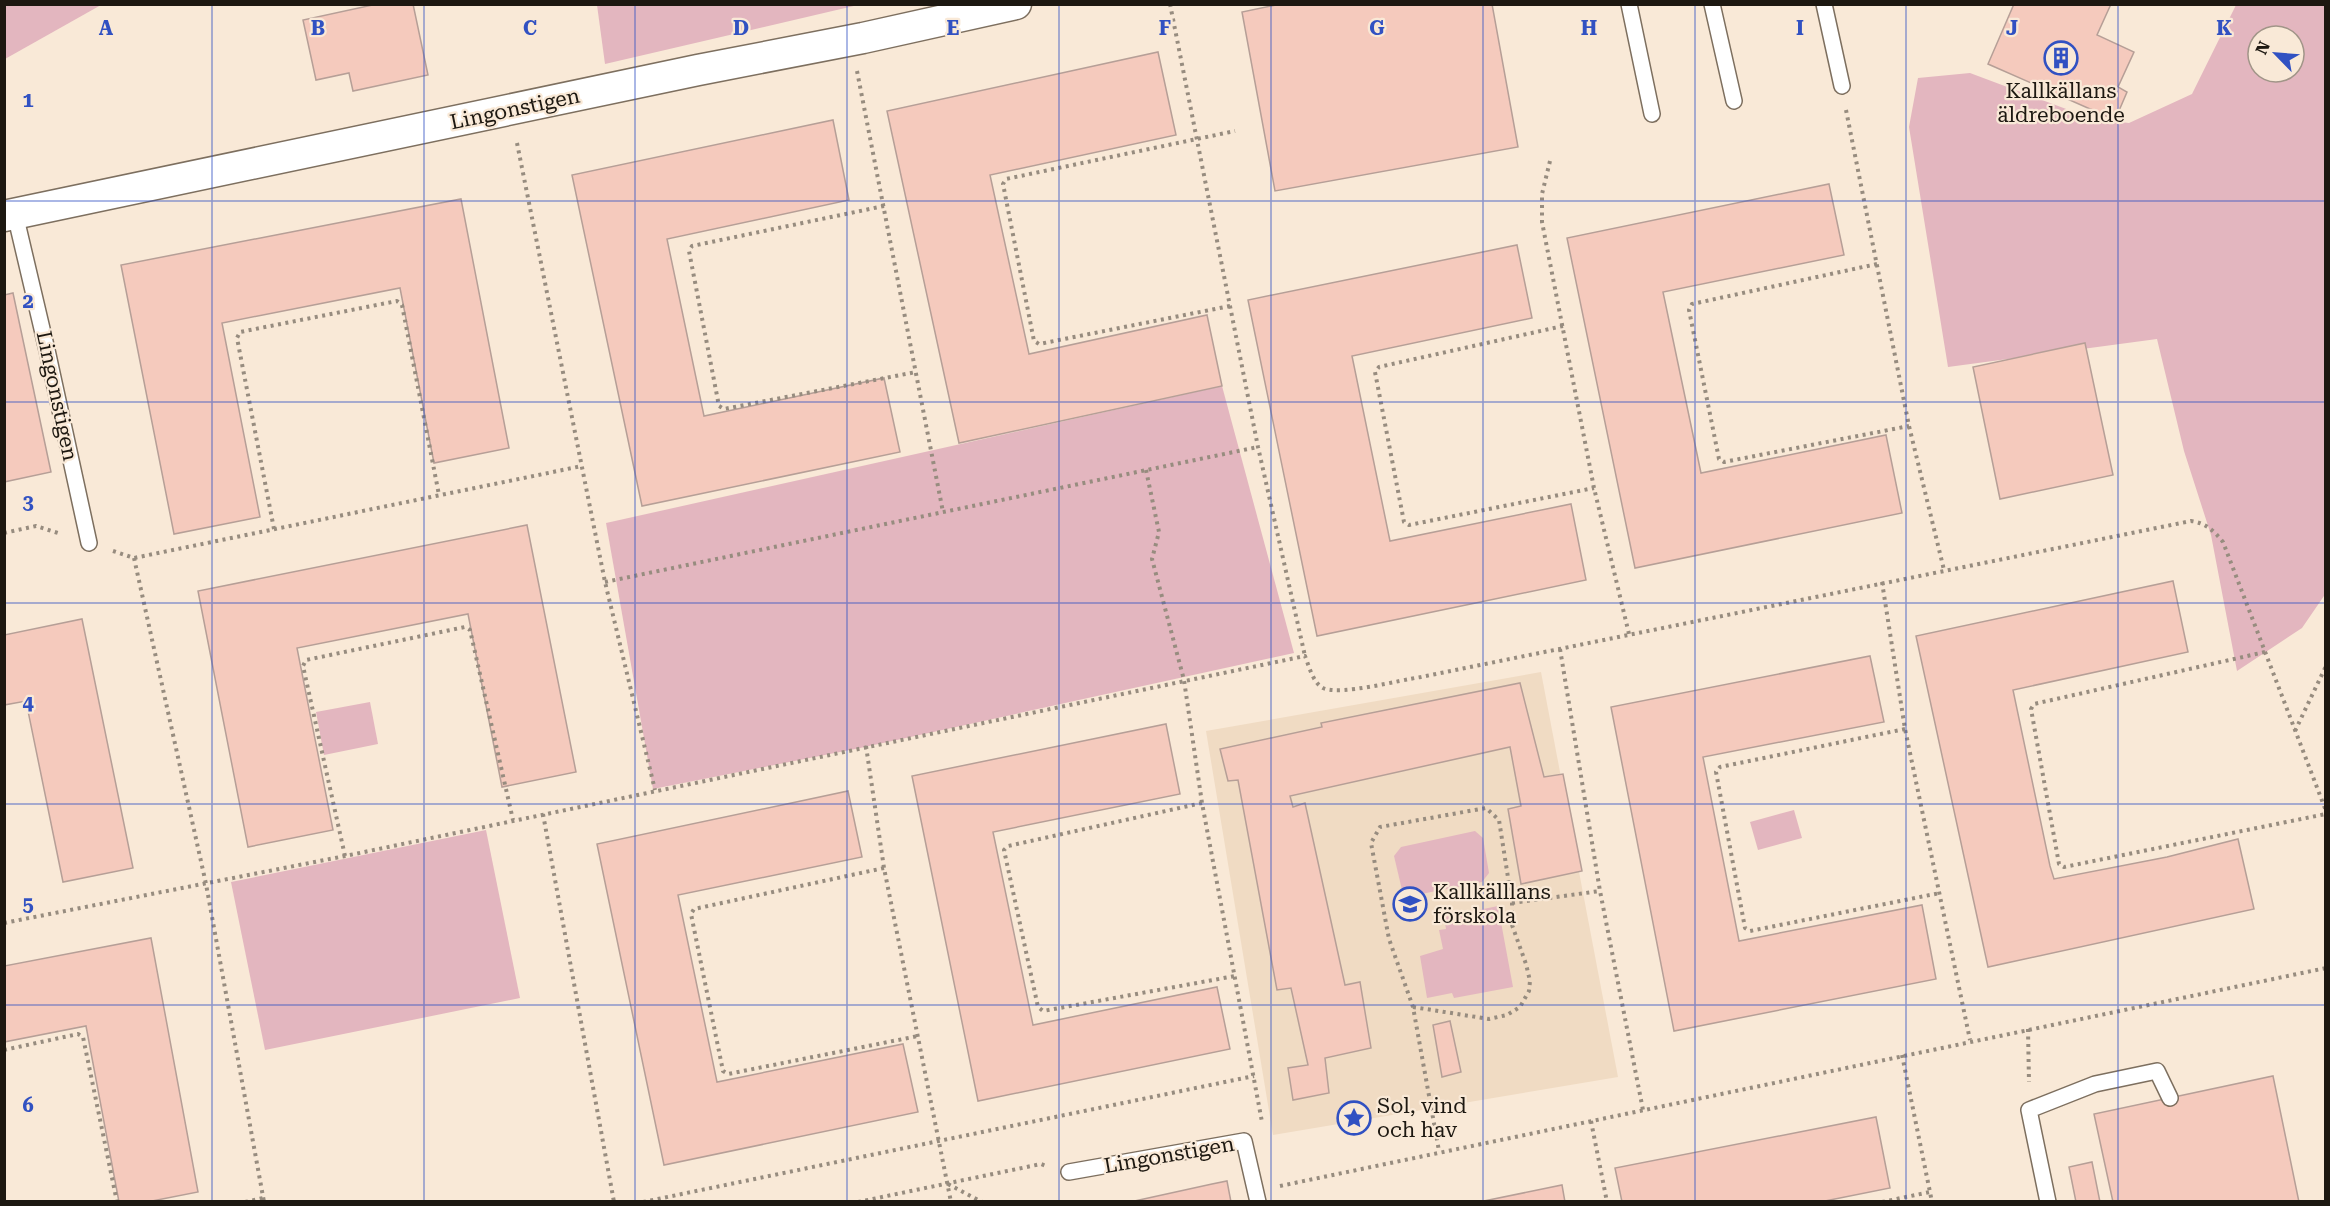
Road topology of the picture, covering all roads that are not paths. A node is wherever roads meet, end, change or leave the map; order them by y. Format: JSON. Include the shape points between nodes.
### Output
{"nodes":[{"id":1,"x":1016,"y":4,"type":"edge"},
{"id":2,"x":1629,"y":4,"type":"edge"},
{"id":3,"x":1712,"y":4,"type":"edge"},
{"id":4,"x":1824,"y":4,"type":"edge"},
{"id":5,"x":1842,"y":86,"type":"road end"},
{"id":6,"x":1734,"y":101,"type":"dead end"},
{"id":7,"x":1652,"y":114,"type":"dead end"},
{"id":8,"x":10,"y":215,"type":"edge"},
{"id":9,"x":89,"y":543,"type":"road end"},
{"id":10,"x":2170,"y":1098,"type":"dead end"},
{"id":11,"x":1069,"y":1172,"type":"road end"},
{"id":12,"x":1257,"y":1196,"type":"edge"},
{"id":13,"x":2048,"y":1202,"type":"edge"}],
"edges":[{"from":1,"to":8,"type":"street","name":"Lingonstigen"},
{"from":2,"to":7,"type":"lane"},
{"from":3,"to":6,"type":"lane"},
{"from":4,"to":5,"type":"lane"},
{"from":8,"to":9,"type":"lane","name":"Lingonstigen","via":[[47,350]]},
{"from":10,"to":13,"type":"lane","via":[[2157,1071],[2095,1084],[2029,1110]]},
{"from":11,"to":12,"type":"lane","name":"Lingonstigen","via":[[1244,1141]]}]}
